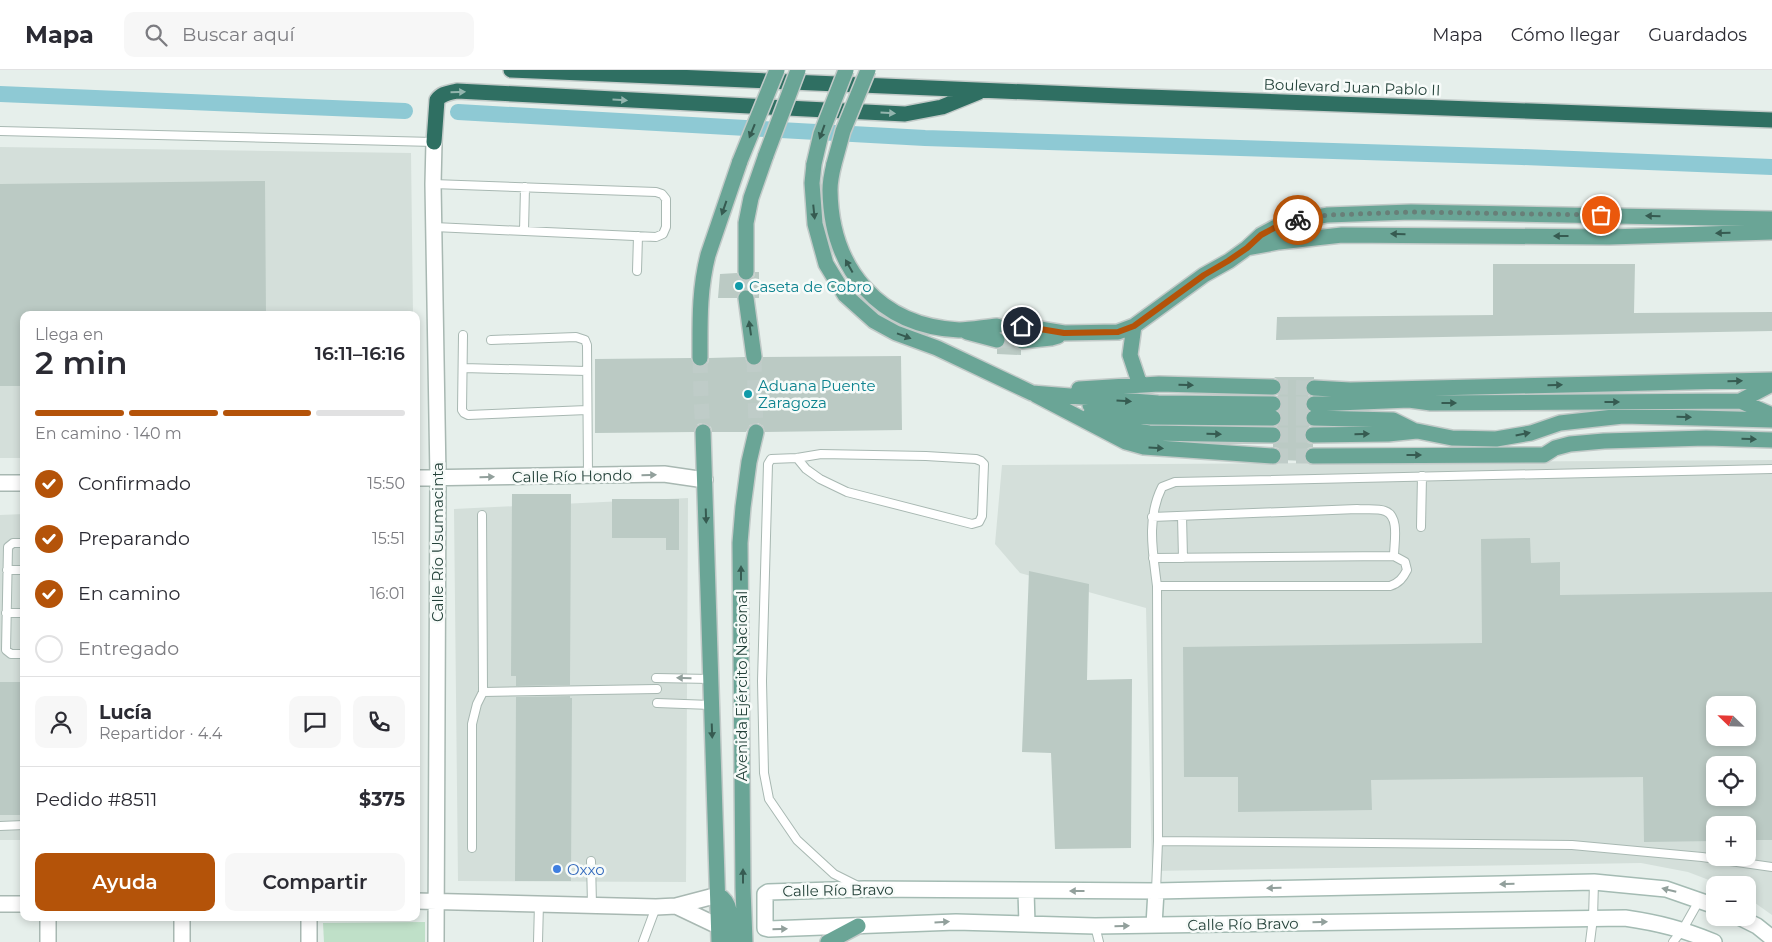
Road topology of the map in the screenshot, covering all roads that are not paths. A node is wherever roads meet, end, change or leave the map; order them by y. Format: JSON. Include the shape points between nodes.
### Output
{"nodes":[{"id":1,"x":511,"y":70,"type":"edge"},
{"id":2,"x":777,"y":70,"type":"edge"},
{"id":3,"x":798,"y":70,"type":"edge"},
{"id":4,"x":846,"y":70,"type":"edge"},
{"id":5,"x":868,"y":70,"type":"edge"},
{"id":6,"x":984,"y":90,"type":"junction"},
{"id":7,"x":1772,"y":120,"type":"edge"},
{"id":8,"x":0,"y":131,"type":"edge"},
{"id":9,"x":434,"y":142,"type":"junction"},
{"id":10,"x":433,"y":184,"type":"junction"},
{"id":11,"x":525,"y":188,"type":"junction"},
{"id":12,"x":1772,"y":218,"type":"edge"},
{"id":13,"x":434,"y":226,"type":"junction"},
{"id":14,"x":524,"y":230,"type":"junction"},
{"id":15,"x":1772,"y":232,"type":"edge"},
{"id":16,"x":638,"y":236,"type":"junction"},
{"id":17,"x":1247,"y":248,"type":"junction"},
{"id":18,"x":637,"y":271,"type":"dead end"},
{"id":19,"x":746,"y":272,"type":"tunnel mouth"},
{"id":20,"x":746,"y":298,"type":"tunnel mouth"},
{"id":21,"x":1134,"y":326,"type":"junction"},
{"id":22,"x":997,"y":333,"type":"tunnel mouth"},
{"id":23,"x":1022,"y":333,"type":"tunnel mouth"},
{"id":24,"x":463,"y":335,"type":"dead end"},
{"id":25,"x":491,"y":340,"type":"dead end"},
{"id":26,"x":754,"y":357,"type":"tunnel mouth"},
{"id":27,"x":700,"y":358,"type":"tunnel mouth"},
{"id":28,"x":463,"y":368,"type":"junction"},
{"id":29,"x":587,"y":371,"type":"junction"},
{"id":30,"x":1772,"y":380,"type":"edge"},
{"id":31,"x":1772,"y":384,"type":"edge"},
{"id":32,"x":1140,"y":385,"type":"junction"},
{"id":33,"x":1273,"y":387,"type":"tunnel mouth"},
{"id":34,"x":1314,"y":388,"type":"tunnel mouth"},
{"id":35,"x":1032,"y":393,"type":"junction"},
{"id":36,"x":1417,"y":401,"type":"junction"},
{"id":37,"x":1740,"y":401,"type":"junction"},
{"id":38,"x":587,"y":410,"type":"junction"},
{"id":39,"x":1273,"y":410,"type":"tunnel mouth"},
{"id":40,"x":1772,"y":415,"type":"edge"},
{"id":41,"x":1393,"y":420,"type":"junction"},
{"id":42,"x":1772,"y":420,"type":"edge"},
{"id":43,"x":703,"y":432,"type":"tunnel mouth"},
{"id":44,"x":756,"y":432,"type":"tunnel mouth"},
{"id":45,"x":1417,"y":432,"type":"junction"},
{"id":46,"x":1273,"y":435,"type":"tunnel mouth"},
{"id":47,"x":1313,"y":435,"type":"tunnel mouth"},
{"id":48,"x":1772,"y":440,"type":"edge"},
{"id":49,"x":1273,"y":456,"type":"tunnel mouth"},
{"id":50,"x":1313,"y":456,"type":"tunnel mouth"},
{"id":51,"x":797,"y":458,"type":"junction"},
{"id":52,"x":1772,"y":469,"type":"edge"},
{"id":53,"x":588,"y":475,"type":"junction"},
{"id":54,"x":1422,"y":476,"type":"junction"},
{"id":55,"x":438,"y":477,"type":"junction"},
{"id":56,"x":420,"y":478,"type":"edge"},
{"id":57,"x":705,"y":480,"type":"junction"},
{"id":58,"x":20,"y":482,"type":"edge"},
{"id":59,"x":0,"y":483,"type":"edge"},
{"id":60,"x":482,"y":515,"type":"dead end"},
{"id":61,"x":1182,"y":516,"type":"junction"},
{"id":62,"x":1152,"y":518,"type":"junction"},
{"id":63,"x":1421,"y":527,"type":"dead end"},
{"id":64,"x":20,"y":543,"type":"edge"},
{"id":65,"x":4,"y":552,"type":"edge"},
{"id":66,"x":1394,"y":556,"type":"junction"},
{"id":67,"x":1153,"y":558,"type":"junction"},
{"id":68,"x":1184,"y":558,"type":"junction"},
{"id":69,"x":7,"y":570,"type":"junction"},
{"id":70,"x":20,"y":570,"type":"edge"},
{"id":71,"x":1157,"y":586,"type":"junction"},
{"id":72,"x":6,"y":613,"type":"junction"},
{"id":73,"x":20,"y":613,"type":"edge"},
{"id":74,"x":20,"y":654,"type":"edge"},
{"id":75,"x":656,"y":678,"type":"dead end"},
{"id":76,"x":711,"y":679,"type":"junction"},
{"id":77,"x":657,"y":689,"type":"dead end"},
{"id":78,"x":483,"y":692,"type":"junction"},
{"id":79,"x":658,"y":703,"type":"dead end"},
{"id":80,"x":711,"y":705,"type":"junction"},
{"id":81,"x":20,"y":825,"type":"edge"},
{"id":82,"x":0,"y":826,"type":"edge"},
{"id":83,"x":1158,"y":841,"type":"junction"},
{"id":84,"x":472,"y":848,"type":"dead end"},
{"id":85,"x":591,"y":861,"type":"dead end"},
{"id":86,"x":1772,"y":866,"type":"edge"},
{"id":87,"x":1594,"y":882,"type":"junction"},
{"id":88,"x":864,"y":889,"type":"junction"},
{"id":89,"x":1026,"y":891,"type":"junction"},
{"id":90,"x":1156,"y":891,"type":"junction"},
{"id":91,"x":718,"y":895,"type":"junction"},
{"id":92,"x":1700,"y":899,"type":"junction"},
{"id":93,"x":420,"y":900,"type":"edge"},
{"id":94,"x":436,"y":900,"type":"junction"},
{"id":95,"x":1706,"y":902,"type":"edge"},
{"id":96,"x":539,"y":903,"type":"junction"},
{"id":97,"x":0,"y":904,"type":"edge"},
{"id":98,"x":20,"y":904,"type":"edge"},
{"id":99,"x":592,"y":905,"type":"junction"},
{"id":100,"x":676,"y":906,"type":"junction"},
{"id":101,"x":656,"y":907,"type":"junction"},
{"id":102,"x":1593,"y":918,"type":"junction"},
{"id":103,"x":48,"y":921,"type":"edge"},
{"id":104,"x":182,"y":921,"type":"edge"},
{"id":105,"x":309,"y":921,"type":"edge"},
{"id":106,"x":1027,"y":924,"type":"junction"},
{"id":107,"x":1154,"y":925,"type":"junction"},
{"id":108,"x":718,"y":926,"type":"junction"},
{"id":109,"x":858,"y":926,"type":"junction"},
{"id":110,"x":1095,"y":926,"type":"junction"},
{"id":111,"x":1756,"y":926,"type":"edge"},
{"id":112,"x":1683,"y":929,"type":"junction"},
{"id":113,"x":1771,"y":934,"type":"edge"},
{"id":114,"x":48,"y":942,"type":"edge"},
{"id":115,"x":182,"y":942,"type":"edge"},
{"id":116,"x":309,"y":942,"type":"edge"},
{"id":117,"x":436,"y":942,"type":"edge"},
{"id":118,"x":538,"y":942,"type":"edge"},
{"id":119,"x":643,"y":942,"type":"edge"},
{"id":120,"x":719,"y":942,"type":"edge"},
{"id":121,"x":730,"y":942,"type":"edge"},
{"id":122,"x":745,"y":942,"type":"edge"},
{"id":123,"x":828,"y":942,"type":"edge"},
{"id":124,"x":1099,"y":942,"type":"edge"},
{"id":125,"x":1590,"y":942,"type":"edge"},
{"id":126,"x":1673,"y":942,"type":"edge"},
{"id":127,"x":1714,"y":942,"type":"edge"}],
"edges":[{"from":1,"to":6,"type":"highway","name":"Boulevard Juan Pablo II"},
{"from":2,"to":27,"type":"main road","one_way":true,"bridge":true,"via":[[740,161],[704,269]]},
{"from":3,"to":19,"type":"main road","bridge":true,"via":[[751,198],[746,223]]},
{"from":4,"to":35,"type":"main road","one_way":true,"bridge":true,"via":[[821,134],[812,183],[812,202],[826,264],[845,295],[874,321]]},
{"from":22,"to":5,"type":"main road","one_way":true,"bridge":true,"via":[[934,326],[900,314],[870,294],[848,267],[835,232],[830,190],[843,132]]},
{"from":6,"to":7,"type":"highway","name":"Boulevard Juan Pablo II"},
{"from":9,"to":6,"type":"highway","one_way":true,"via":[[437,100],[446,93],[458,91],[905,114],[942,107]]},
{"from":8,"to":9,"type":"lane"},
{"from":9,"to":10,"type":"street","name":"Calle Río Usumacinta"},
{"from":10,"to":11,"type":"lane"},
{"from":10,"to":13,"type":"street","name":"Calle Río Usumacinta"},
{"from":11,"to":14,"type":"lane"},
{"from":11,"to":16,"type":"lane","via":[[662,194],[666,199],[663,234]]},
{"from":12,"to":17,"type":"main road","one_way":true,"via":[[1411,212],[1328,215],[1286,223],[1261,235]]},
{"from":13,"to":14,"type":"lane"},
{"from":13,"to":55,"type":"street","name":"Calle Río Usumacinta"},
{"from":14,"to":16,"type":"lane"},
{"from":15,"to":17,"type":"main road","one_way":true,"via":[[1609,237],[1342,234]]},
{"from":16,"to":18,"type":"lane"},
{"from":17,"to":21,"type":"main road"},
{"from":26,"to":20,"type":"main road","one_way":true},
{"from":21,"to":23,"type":"main road","via":[[1118,332]]},
{"from":21,"to":32,"type":"main road","via":[[1130,356]]},
{"from":24,"to":28,"type":"lane"},
{"from":25,"to":29,"type":"lane","via":[[579,337],[587,345]]},
{"from":28,"to":29,"type":"lane"},
{"from":28,"to":38,"type":"lane","via":[[462,410],[465,414]]},
{"from":29,"to":38,"type":"lane"},
{"from":34,"to":30,"type":"main road","one_way":true,"via":[[1350,390]]},
{"from":31,"to":37,"type":"main road"},
{"from":32,"to":33,"type":"main road","one_way":true},
{"from":32,"to":35,"type":"main road"},
{"from":35,"to":39,"type":"main road","one_way":true},
{"from":35,"to":46,"type":"main road","one_way":true,"via":[[1130,430]]},
{"from":35,"to":49,"type":"main road","one_way":true,"via":[[1120,439],[1144,447]]},
{"from":36,"to":37,"type":"main road","one_way":true},
{"from":36,"to":41,"type":"main road"},
{"from":36,"to":41,"type":"main road","via":[[1314,411]]},
{"from":37,"to":40,"type":"main road"},
{"from":38,"to":53,"type":"lane"},
{"from":41,"to":45,"type":"main road"},
{"from":45,"to":42,"type":"main road","one_way":true,"via":[[1452,438],[1496,439],[1531,433],[1560,423],[1623,416]]},
{"from":43,"to":57,"type":"main road","name":"Avenida Ejército Nacional"},
{"from":122,"to":44,"type":"main road","name":"Avenida Ejército Nacional","one_way":true,"via":[[740,543]]},
{"from":47,"to":45,"type":"main road","one_way":true},
{"from":50,"to":48,"type":"main road","one_way":true,"via":[[1544,455],[1570,444],[1604,441]]},
{"from":51,"to":51,"type":"lane","via":[[821,454],[979,460],[984,464],[982,520],[972,524],[847,492],[820,479]]},
{"from":51,"to":88,"type":"lane","via":[[771,459],[768,464],[762,681],[764,773],[769,799],[797,840],[834,874]]},
{"from":52,"to":54,"type":"lane"},
{"from":55,"to":53,"type":"street","name":"Calle Río Hondo","one_way":true},
{"from":53,"to":57,"type":"street","name":"Calle Río Hondo","one_way":true,"via":[[664,474]]},
{"from":54,"to":62,"type":"lane","via":[[1175,482],[1162,487]]},
{"from":54,"to":63,"type":"lane"},
{"from":55,"to":56,"type":"street","name":"Calle Río Hondo"},
{"from":55,"to":94,"type":"street","name":"Calle Río Usumacinta"},
{"from":57,"to":76,"type":"main road","name":"Avenida Ejército Nacional","one_way":true},
{"from":58,"to":59,"type":"street"},
{"from":60,"to":78,"type":"lane"},
{"from":61,"to":62,"type":"lane"},
{"from":61,"to":66,"type":"lane","via":[[1383,510],[1390,514],[1394,523]]},
{"from":61,"to":68,"type":"lane"},
{"from":62,"to":67,"type":"lane"},
{"from":64,"to":65,"type":"lane","via":[[10,544]]},
{"from":65,"to":69,"type":"lane"},
{"from":66,"to":68,"type":"lane"},
{"from":66,"to":71,"type":"lane","via":[[1405,562],[1407,570],[1397,584],[1390,586]]},
{"from":67,"to":68,"type":"lane"},
{"from":67,"to":71,"type":"lane"},
{"from":69,"to":70,"type":"lane"},
{"from":69,"to":72,"type":"lane"},
{"from":71,"to":83,"type":"lane"},
{"from":72,"to":73,"type":"lane"},
{"from":72,"to":74,"type":"lane","via":[[6,650]]},
{"from":76,"to":75,"type":"lane","one_way":true},
{"from":76,"to":80,"type":"main road","name":"Avenida Ejército Nacional"},
{"from":77,"to":78,"type":"lane"},
{"from":78,"to":84,"type":"lane","via":[[472,724]]},
{"from":79,"to":80,"type":"lane"},
{"from":80,"to":91,"type":"main road","name":"Avenida Ejército Nacional","one_way":true},
{"from":81,"to":82,"type":"lane"},
{"from":83,"to":86,"type":"lane","via":[[1572,845]]},
{"from":83,"to":90,"type":"lane"},
{"from":85,"to":99,"type":"lane"},
{"from":87,"to":90,"type":"street","name":"Calle Río Bravo","one_way":true},
{"from":92,"to":87,"type":"street","name":"Calle Río Bravo","one_way":true,"via":[[1666,889]]},
{"from":87,"to":102,"type":"lane"},
{"from":88,"to":89,"type":"street","name":"Calle Río Bravo"},
{"from":88,"to":109,"type":"street","name":"Calle Río Bravo","one_way":true,"via":[[765,894],[766,928]]},
{"from":90,"to":89,"type":"street","name":"Calle Río Bravo","one_way":true},
{"from":89,"to":106,"type":"street"},
{"from":90,"to":107,"type":"street"},
{"from":91,"to":100,"type":"street"},
{"from":91,"to":108,"type":"main road","name":"Avenida Ejército Nacional"},
{"from":91,"to":121,"type":"main road","via":[[728,906]]},
{"from":92,"to":95,"type":"street","name":"Calle Río Bravo"},
{"from":92,"to":112,"type":"lane"},
{"from":93,"to":94,"type":"street"},
{"from":94,"to":96,"type":"street"},
{"from":94,"to":117,"type":"street","name":"Calle Río Usumacinta"},
{"from":96,"to":99,"type":"street"},
{"from":96,"to":118,"type":"lane"},
{"from":97,"to":98,"type":"street"},
{"from":99,"to":101,"type":"street"},
{"from":100,"to":101,"type":"street"},
{"from":100,"to":108,"type":"street"},
{"from":101,"to":119,"type":"lane"},
{"from":107,"to":102,"type":"street","name":"Calle Río Bravo","one_way":true},
{"from":102,"to":112,"type":"street","name":"Calle Río Bravo","via":[[1634,919]]},
{"from":102,"to":125,"type":"lane"},
{"from":103,"to":114,"type":"street"},
{"from":104,"to":115,"type":"street"},
{"from":105,"to":116,"type":"street"},
{"from":109,"to":106,"type":"street","name":"Calle Río Bravo","one_way":true,"via":[[956,922]]},
{"from":106,"to":110,"type":"street","name":"Calle Río Bravo"},
{"from":110,"to":107,"type":"street","name":"Calle Río Bravo","one_way":true},
{"from":108,"to":120,"type":"main road","name":"Avenida Ejército Nacional"},
{"from":109,"to":123,"type":"main road"},
{"from":110,"to":124,"type":"lane"},
{"from":111,"to":113,"type":"street"},
{"from":112,"to":126,"type":"lane"},
{"from":112,"to":127,"type":"street","name":"Calle Río Bravo"}]}
